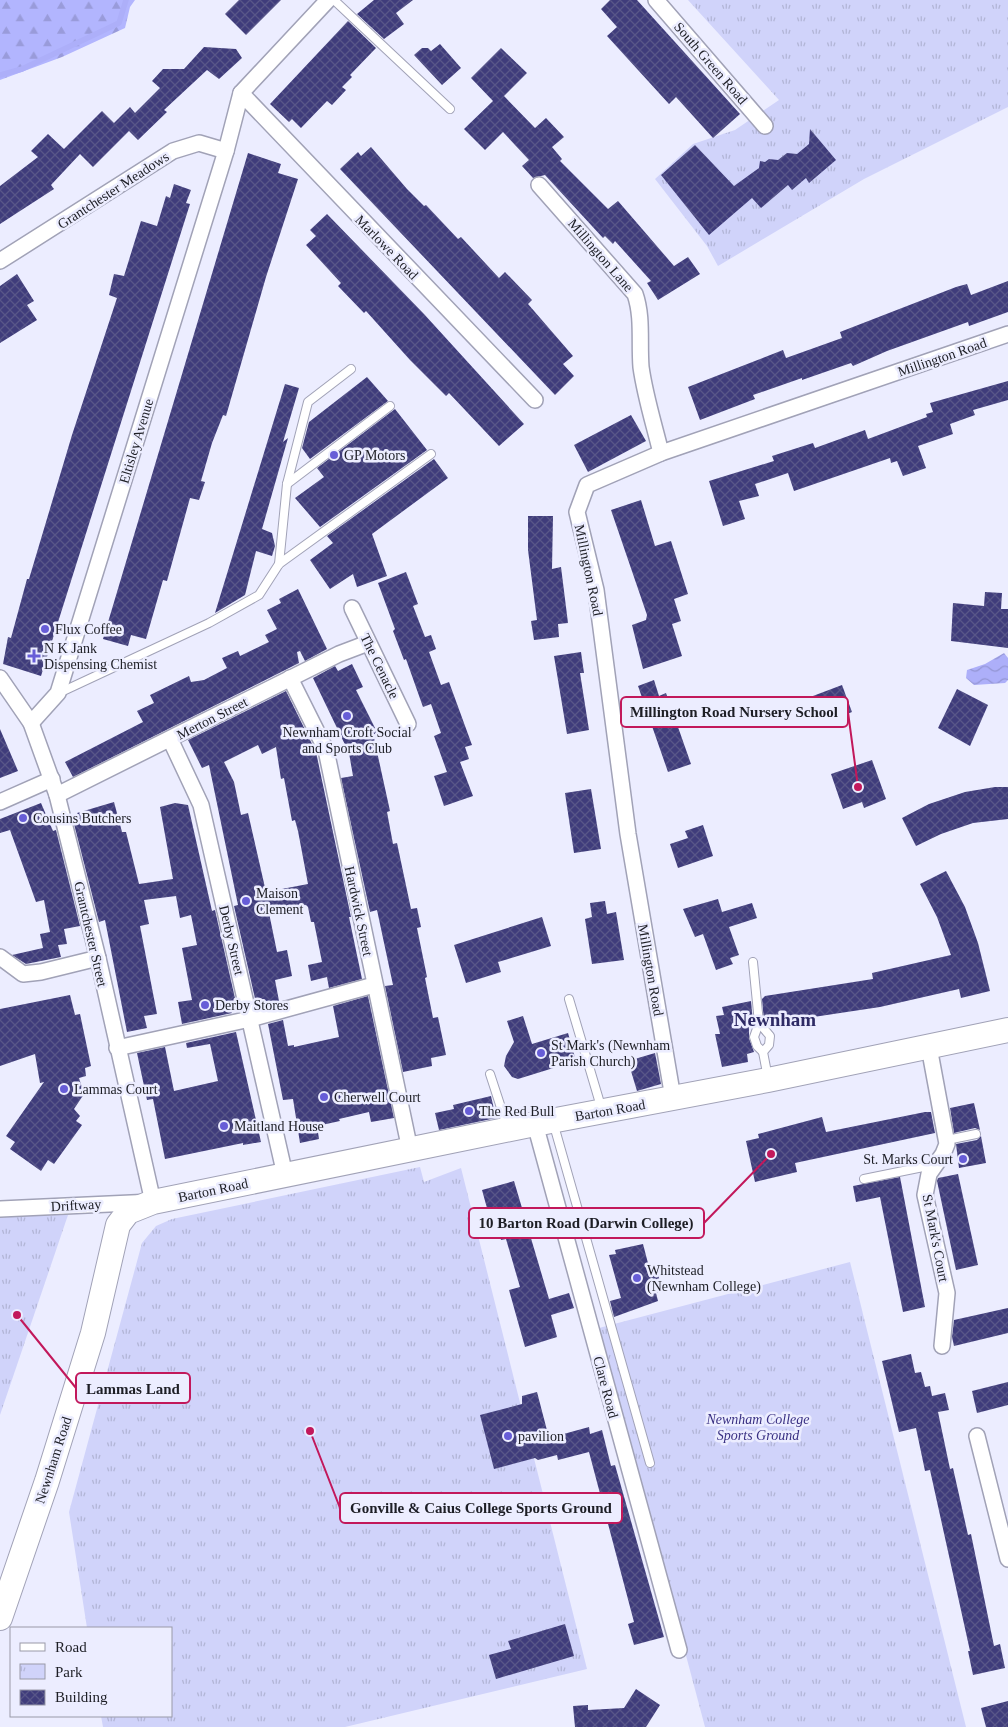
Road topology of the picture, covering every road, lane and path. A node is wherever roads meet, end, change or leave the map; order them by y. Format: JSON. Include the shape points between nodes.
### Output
{"nodes":[{"id":1,"x":328,"y":0,"type":"edge"},
{"id":2,"x":334,"y":0,"type":"edge"},
{"id":3,"x":656,"y":0,"type":"edge"},
{"id":4,"x":241,"y":93,"type":"junction"},
{"id":5,"x":450,"y":108,"type":"dead end"},
{"id":6,"x":766,"y":126,"type":"dead end"},
{"id":7,"x":226,"y":151,"type":"junction"},
{"id":8,"x":539,"y":185,"type":"dead end"},
{"id":9,"x":0,"y":262,"type":"edge"},
{"id":10,"x":1008,"y":334,"type":"edge"},
{"id":11,"x":352,"y":369,"type":"dead end"},
{"id":12,"x":535,"y":400,"type":"dead end"},
{"id":13,"x":390,"y":406,"type":"dead end"},
{"id":14,"x":661,"y":453,"type":"junction"},
{"id":15,"x":431,"y":454,"type":"dead end"},
{"id":16,"x":288,"y":484,"type":"junction"},
{"id":17,"x":279,"y":564,"type":"junction"},
{"id":18,"x":352,"y":608,"type":"dead end"},
{"id":19,"x":368,"y":643,"type":"junction"},
{"id":20,"x":0,"y":678,"type":"edge"},
{"id":21,"x":290,"y":678,"type":"junction"},
{"id":22,"x":58,"y":693,"type":"junction"},
{"id":23,"x":32,"y":723,"type":"junction"},
{"id":24,"x":408,"y":724,"type":"dead end"},
{"id":25,"x":170,"y":739,"type":"junction"},
{"id":26,"x":52,"y":779,"type":"junction"},
{"id":27,"x":58,"y":795,"type":"junction"},
{"id":28,"x":0,"y":802,"type":"edge"},
{"id":29,"x":0,"y":957,"type":"edge"},
{"id":30,"x":98,"y":958,"type":"junction"},
{"id":31,"x":753,"y":962,"type":"dead end"},
{"id":32,"x":374,"y":985,"type":"junction"},
{"id":33,"x":569,"y":999,"type":"dead end"},
{"id":34,"x":250,"y":1019,"type":"junction"},
{"id":35,"x":759,"y":1023,"type":"junction"},
{"id":36,"x":1008,"y":1030,"type":"edge"},
{"id":37,"x":929,"y":1047,"type":"junction"},
{"id":38,"x":117,"y":1048,"type":"junction"},
{"id":39,"x":764,"y":1052,"type":"junction"},
{"id":40,"x":490,"y":1074,"type":"dead end"},
{"id":41,"x":768,"y":1080,"type":"junction"},
{"id":42,"x":673,"y":1098,"type":"junction"},
{"id":43,"x":603,"y":1111,"type":"junction"},
{"id":44,"x":544,"y":1122,"type":"junction"},
{"id":45,"x":508,"y":1129,"type":"junction"},
{"id":46,"x":976,"y":1134,"type":"dead end"},
{"id":47,"x":947,"y":1140,"type":"junction"},
{"id":48,"x":410,"y":1150,"type":"junction"},
{"id":49,"x":936,"y":1165,"type":"junction"},
{"id":50,"x":285,"y":1175,"type":"junction"},
{"id":51,"x":864,"y":1179,"type":"dead end"},
{"id":52,"x":153,"y":1202,"type":"junction"},
{"id":53,"x":0,"y":1209,"type":"edge"},
{"id":54,"x":942,"y":1346,"type":"dead end"},
{"id":55,"x":977,"y":1436,"type":"dead end"},
{"id":56,"x":650,"y":1463,"type":"dead end"},
{"id":57,"x":1008,"y":1559,"type":"edge"},
{"id":58,"x":0,"y":1618,"type":"edge"},
{"id":59,"x":679,"y":1650,"type":"dead end"}],
"edges":[{"from":1,"to":4,"type":"street"},
{"from":2,"to":5,"type":"lane"},
{"from":3,"to":6,"type":"street","name":"South Green Road"},
{"from":4,"to":7,"type":"street"},
{"from":4,"to":12,"type":"street","name":"Marlowe Road"},
{"from":7,"to":9,"type":"street","name":"Grantchester Meadows","via":[[199,142],[173,151]]},
{"from":7,"to":22,"type":"street","name":"Eltisley Avenue"},
{"from":8,"to":14,"type":"street","name":"Millington Lane","via":[[635,294],[640,308],[644,386]]},
{"from":10,"to":14,"type":"street","name":"Millington Road"},
{"from":11,"to":16,"type":"lane","via":[[308,402]]},
{"from":13,"to":16,"type":"lane"},
{"from":14,"to":42,"type":"street","name":"Millington Road","via":[[588,485],[578,512],[596,590],[628,834]]},
{"from":15,"to":17,"type":"lane"},
{"from":16,"to":17,"type":"lane"},
{"from":17,"to":22,"type":"lane","via":[[259,595],[209,623]]},
{"from":18,"to":19,"type":"street","name":"The Cenacle"},
{"from":19,"to":21,"type":"street","name":"Merton Street"},
{"from":19,"to":24,"type":"street","name":"The Cenacle"},
{"from":20,"to":23,"type":"street","name":"Grantchester Street"},
{"from":21,"to":25,"type":"street","name":"Merton Street"},
{"from":21,"to":32,"type":"street","name":"Hardwick Street","via":[[326,750]]},
{"from":22,"to":23,"type":"street","name":"Eltisley Avenue"},
{"from":23,"to":26,"type":"street","name":"Grantchester Street"},
{"from":25,"to":27,"type":"street","name":"Merton Street"},
{"from":25,"to":34,"type":"street","name":"Derby Street","via":[[201,806]]},
{"from":26,"to":27,"type":"street","name":"Grantchester Street"},
{"from":26,"to":28,"type":"street"},
{"from":27,"to":30,"type":"street","name":"Grantchester Street"},
{"from":29,"to":30,"type":"street","via":[[23,974]]},
{"from":30,"to":38,"type":"street","name":"Grantchester Street"},
{"from":31,"to":35,"type":"lane"},
{"from":32,"to":34,"type":"street"},
{"from":32,"to":48,"type":"street","name":"Hardwick Street"},
{"from":33,"to":43,"type":"lane"},
{"from":34,"to":38,"type":"street"},
{"from":34,"to":50,"type":"street","name":"Derby Street"},
{"from":35,"to":39,"type":"lane","via":[[754,1037]]},
{"from":35,"to":39,"type":"lane","via":[[770,1036]]},
{"from":36,"to":37,"type":"main road","name":"Barton Road"},
{"from":37,"to":41,"type":"main road","name":"Barton Road"},
{"from":37,"to":47,"type":"street"},
{"from":38,"to":52,"type":"street","name":"Grantchester Street"},
{"from":39,"to":41,"type":"lane"},
{"from":40,"to":45,"type":"lane"},
{"from":41,"to":42,"type":"main road","name":"Barton Road"},
{"from":42,"to":43,"type":"main road","name":"Barton Road"},
{"from":43,"to":44,"type":"main road","name":"Barton Road"},
{"from":44,"to":45,"type":"main road","name":"Barton Road"},
{"from":44,"to":56,"type":"lane"},
{"from":44,"to":59,"type":"street","name":"Clare Road"},
{"from":45,"to":48,"type":"main road","name":"Barton Road"},
{"from":46,"to":47,"type":"lane"},
{"from":47,"to":49,"type":"street","name":"St Mark's Court","via":[[944,1154]]},
{"from":48,"to":50,"type":"main road","name":"Barton Road"},
{"from":49,"to":51,"type":"lane"},
{"from":49,"to":54,"type":"street","name":"St Mark's Court","via":[[929,1174],[925,1195],[947,1293]]},
{"from":50,"to":52,"type":"main road","name":"Barton Road"},
{"from":52,"to":53,"type":"street","name":"Driftway"},
{"from":52,"to":58,"type":"main road","name":"Newnham Road","via":[[128,1212],[118,1225],[93,1332],[47,1482]]},
{"from":55,"to":57,"type":"street"}]}
